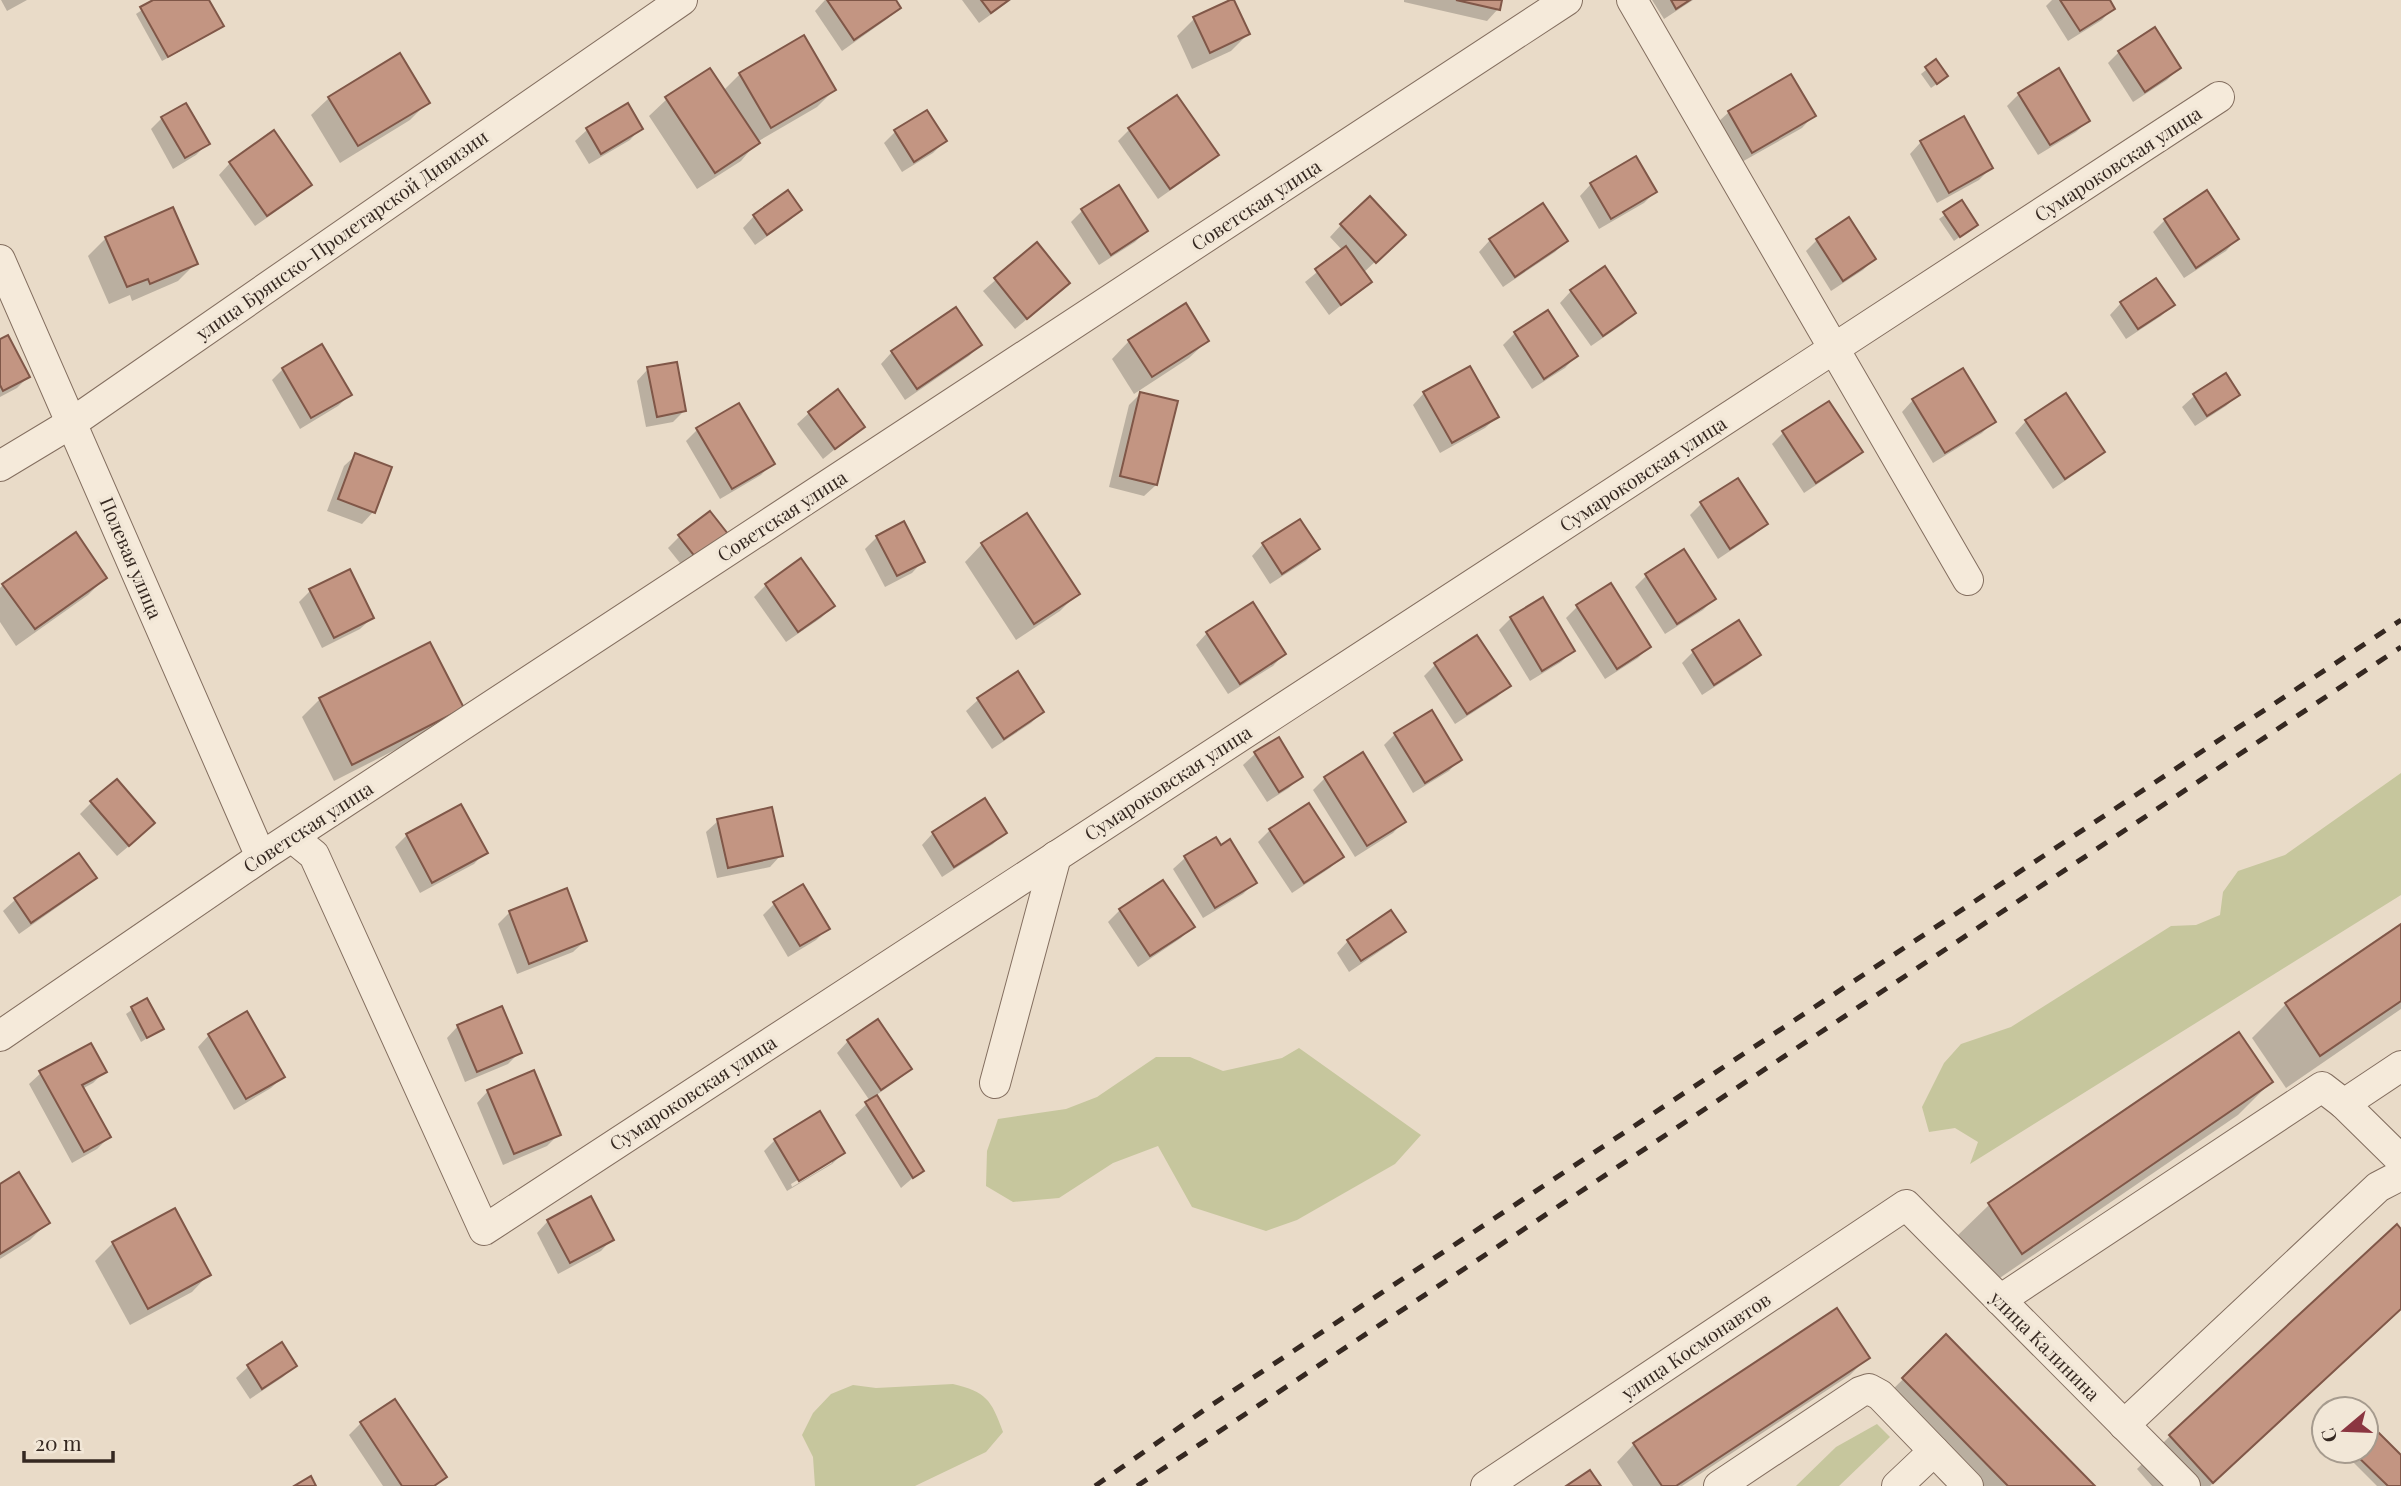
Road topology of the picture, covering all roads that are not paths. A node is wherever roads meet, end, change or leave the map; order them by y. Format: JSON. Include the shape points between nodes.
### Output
{"nodes":[{"id":1,"x":682,"y":0,"type":"edge"},
{"id":2,"x":1567,"y":0,"type":"edge"},
{"id":3,"x":1632,"y":0,"type":"edge"},
{"id":4,"x":2219,"y":97,"type":"dead end"},
{"id":5,"x":0,"y":260,"type":"edge"},
{"id":6,"x":1835,"y":348,"type":"junction"},
{"id":7,"x":73,"y":422,"type":"junction"},
{"id":8,"x":0,"y":466,"type":"edge"},
{"id":9,"x":1968,"y":580,"type":"dead end"},
{"id":10,"x":293,"y":838,"type":"junction"},
{"id":11,"x":1056,"y":856,"type":"junction"},
{"id":12,"x":261,"y":857,"type":"junction"},
{"id":13,"x":0,"y":1036,"type":"edge"},
{"id":14,"x":2401,"y":1066,"type":"edge"},
{"id":15,"x":995,"y":1083,"type":"dead end"},
{"id":16,"x":2344,"y":1104,"type":"junction"},
{"id":17,"x":2401,"y":1160,"type":"edge"},
{"id":18,"x":2401,"y":1175,"type":"edge"},
{"id":19,"x":1906,"y":1205,"type":"joint"},
{"id":20,"x":2000,"y":1300,"type":"junction"},
{"id":21,"x":2124,"y":1425,"type":"junction"},
{"id":22,"x":1934,"y":1451,"type":"junction"},
{"id":23,"x":1486,"y":1486,"type":"edge"},
{"id":24,"x":1719,"y":1486,"type":"edge"},
{"id":25,"x":1897,"y":1486,"type":"edge"},
{"id":26,"x":1968,"y":1486,"type":"edge"},
{"id":27,"x":2185,"y":1486,"type":"edge"}],
"edges":[{"from":1,"to":7,"type":"street","name":"улица Брянско-Пролетарской Дивизии"},
{"from":2,"to":10,"type":"street","name":"Советская улица"},
{"from":3,"to":6,"type":"street"},
{"from":4,"to":6,"type":"street","name":"Сумароковская улица"},
{"from":5,"to":7,"type":"street","name":"Полевая улица"},
{"from":6,"to":9,"type":"street"},
{"from":6,"to":11,"type":"street","name":"Сумароковская улица"},
{"from":7,"to":8,"type":"street","name":"улица Брянско-Пролетарской Дивизии"},
{"from":7,"to":12,"type":"street","name":"Полевая улица"},
{"from":10,"to":11,"type":"street","name":"Сумароковская улица","via":[[313,855],[484,1230]]},
{"from":10,"to":12,"type":"street","name":"Советская улица"},
{"from":11,"to":15,"type":"street"},
{"from":12,"to":13,"type":"street","name":"Советская улица"},
{"from":14,"to":16,"type":"street"},
{"from":16,"to":17,"type":"street"},
{"from":16,"to":20,"type":"street","via":[[2322,1087]]},
{"from":18,"to":21,"type":"street","via":[[2378,1187]]},
{"from":19,"to":20,"type":"street","name":"улица Калинина"},
{"from":19,"to":23,"type":"street","name":"улица Космонавтов"},
{"from":20,"to":21,"type":"street","name":"улица Калинина"},
{"from":21,"to":27,"type":"street","name":"улица Калинина"},
{"from":22,"to":24,"type":"street","via":[[1869,1389]]},
{"from":22,"to":25,"type":"street"},
{"from":22,"to":26,"type":"street"}]}
